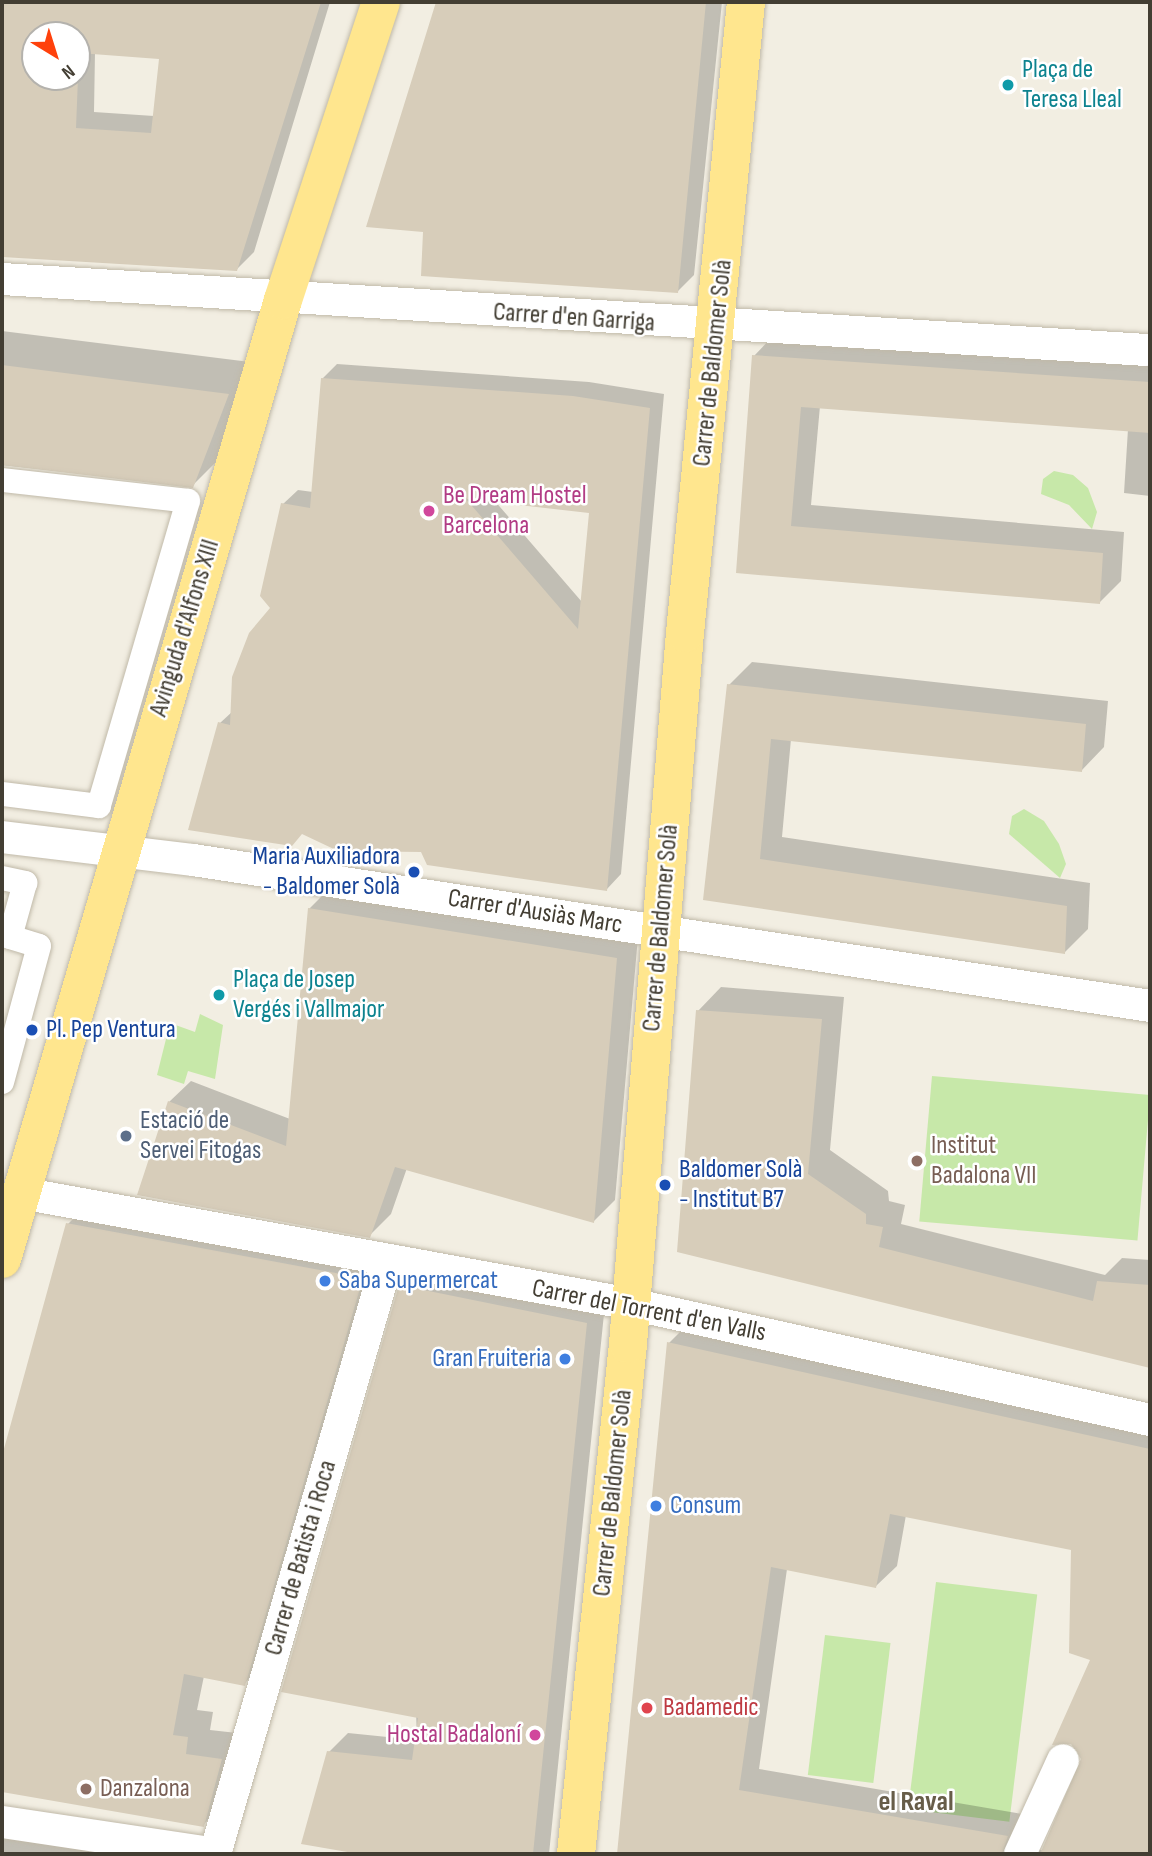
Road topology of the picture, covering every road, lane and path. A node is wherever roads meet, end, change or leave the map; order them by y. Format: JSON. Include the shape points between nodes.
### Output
{"nodes":[{"id":1,"x":381,"y":2,"type":"edge"},
{"id":2,"x":746,"y":2,"type":"edge"},
{"id":3,"x":2,"y":279,"type":"edge"},
{"id":4,"x":283,"y":300,"type":"junction"},
{"id":5,"x":717,"y":326,"type":"junction"},
{"id":6,"x":1147,"y":350,"type":"dead end"},
{"id":7,"x":2,"y":480,"type":"edge"},
{"id":8,"x":2,"y":794,"type":"edge"},
{"id":9,"x":2,"y":837,"type":"edge"},
{"id":10,"x":117,"y":850,"type":"junction"},
{"id":11,"x":2,"y":878,"type":"edge"},
{"id":12,"x":662,"y":932,"type":"junction"},
{"id":13,"x":1150,"y":1006,"type":"edge"},
{"id":14,"x":2,"y":1082,"type":"edge"},
{"id":15,"x":21,"y":1192,"type":"junction"},
{"id":16,"x":2,"y":1259,"type":"edge"},
{"id":17,"x":387,"y":1262,"type":"junction"},
{"id":18,"x":631,"y":1304,"type":"junction"},
{"id":19,"x":1150,"y":1420,"type":"edge"},
{"id":20,"x":1063,"y":1760,"type":"dead end"},
{"id":21,"x":2,"y":1822,"type":"edge"},
{"id":22,"x":216,"y":1854,"type":"edge"},
{"id":23,"x":576,"y":1854,"type":"edge"},
{"id":24,"x":1020,"y":1854,"type":"edge"}],
"edges":[{"from":1,"to":4,"type":"main road","name":"Avinguda d'Alfons XIII"},
{"from":2,"to":5,"type":"main road","name":"Carrer de Baldomer Solà"},
{"from":3,"to":4,"type":"street","name":"Carrer d'en Garriga"},
{"from":4,"to":5,"type":"street","name":"Carrer d'en Garriga"},
{"from":4,"to":10,"type":"main road","name":"Avinguda d'Alfons XIII"},
{"from":5,"to":6,"type":"street","name":"Carrer d'en Garriga"},
{"from":5,"to":12,"type":"main road","name":"Carrer de Baldomer Solà"},
{"from":7,"to":8,"type":"street","via":[[188,501],[99,806]]},
{"from":9,"to":10,"type":"street","name":"Carrer d'Ausiàs Marc"},
{"from":10,"to":12,"type":"street","name":"Carrer d'Ausiàs Marc"},
{"from":10,"to":15,"type":"main road","name":"Avinguda d'Alfons XIII"},
{"from":11,"to":14,"type":"street","via":[[25,883],[10,937],[39,946]]},
{"from":12,"to":13,"type":"street","name":"Carrer d'Ausiàs Marc"},
{"from":12,"to":18,"type":"main road","name":"Carrer de Baldomer Solà"},
{"from":15,"to":16,"type":"main road","name":"Avinguda d'Alfons XIII"},
{"from":15,"to":17,"type":"street","name":"Carrer del Torrent d'en Valls"},
{"from":17,"to":18,"type":"street","name":"Carrer del Torrent d'en Valls"},
{"from":17,"to":22,"type":"street","name":"Carrer de Batista i Roca"},
{"from":18,"to":19,"type":"street","name":"Carrer del Torrent d'en Valls"},
{"from":18,"to":23,"type":"main road","name":"Carrer de Baldomer Solà"},
{"from":20,"to":24,"type":"street"},
{"from":21,"to":22,"type":"street"}]}
